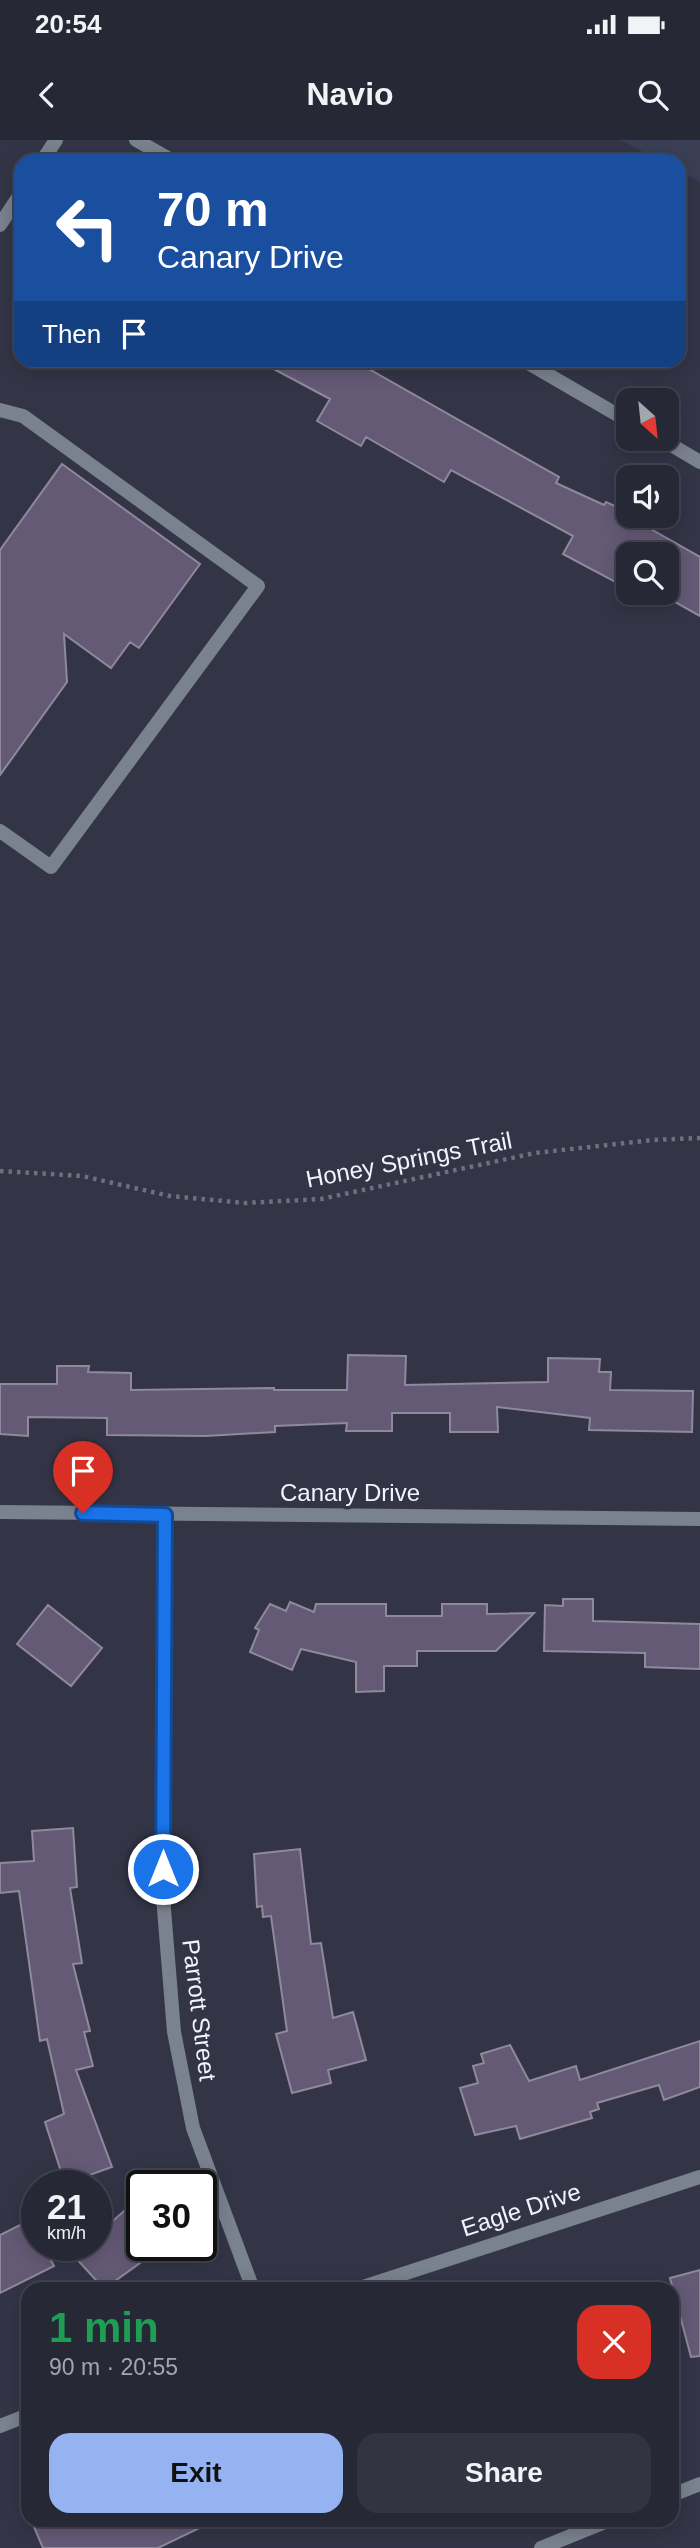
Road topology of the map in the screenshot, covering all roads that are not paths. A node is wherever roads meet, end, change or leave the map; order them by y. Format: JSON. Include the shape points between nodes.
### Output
{"nodes":[{"id":1,"x":136,"y":140,"type":"edge"},
{"id":2,"x":161,"y":154,"type":"edge"},
{"id":3,"x":14,"y":204,"type":"edge"},
{"id":4,"x":0,"y":225,"type":"edge"},
{"id":5,"x":537,"y":368,"type":"edge"},
{"id":6,"x":0,"y":410,"type":"edge"},
{"id":7,"x":616,"y":414,"type":"edge"},
{"id":8,"x":679,"y":449,"type":"edge"},
{"id":9,"x":700,"y":461,"type":"edge"},
{"id":10,"x":0,"y":831,"type":"edge"},
{"id":11,"x":0,"y":1512,"type":"edge"},
{"id":12,"x":165,"y":1515,"type":"junction"},
{"id":13,"x":700,"y":1519,"type":"edge"},
{"id":14,"x":700,"y":2177,"type":"edge"},
{"id":15,"x":250,"y":2282,"type":"edge"},
{"id":16,"x":378,"y":2282,"type":"edge"},
{"id":17,"x":21,"y":2418,"type":"edge"},
{"id":18,"x":0,"y":2426,"type":"edge"},
{"id":19,"x":700,"y":2484,"type":"edge"},
{"id":20,"x":679,"y":2492,"type":"edge"},
{"id":21,"x":593,"y":2527,"type":"edge"},
{"id":22,"x":541,"y":2548,"type":"edge"}],
"edges":[{"from":1,"to":2,"type":"street"},
{"from":3,"to":4,"type":"street"},
{"from":5,"to":7,"type":"street"},
{"from":6,"to":10,"type":"street","via":[[23,416],[258,586],[51,867]]},
{"from":8,"to":9,"type":"street"},
{"from":11,"to":12,"type":"street","name":"Canary Drive"},
{"from":12,"to":13,"type":"street","name":"Canary Drive"},
{"from":12,"to":15,"type":"street","name":"Parrott Street","via":[[163,1897],[174,2032],[192,2129]]},
{"from":14,"to":16,"type":"street","name":"Eagle Drive"},
{"from":17,"to":18,"type":"street"},
{"from":19,"to":20,"type":"street"},
{"from":21,"to":22,"type":"street"}]}
